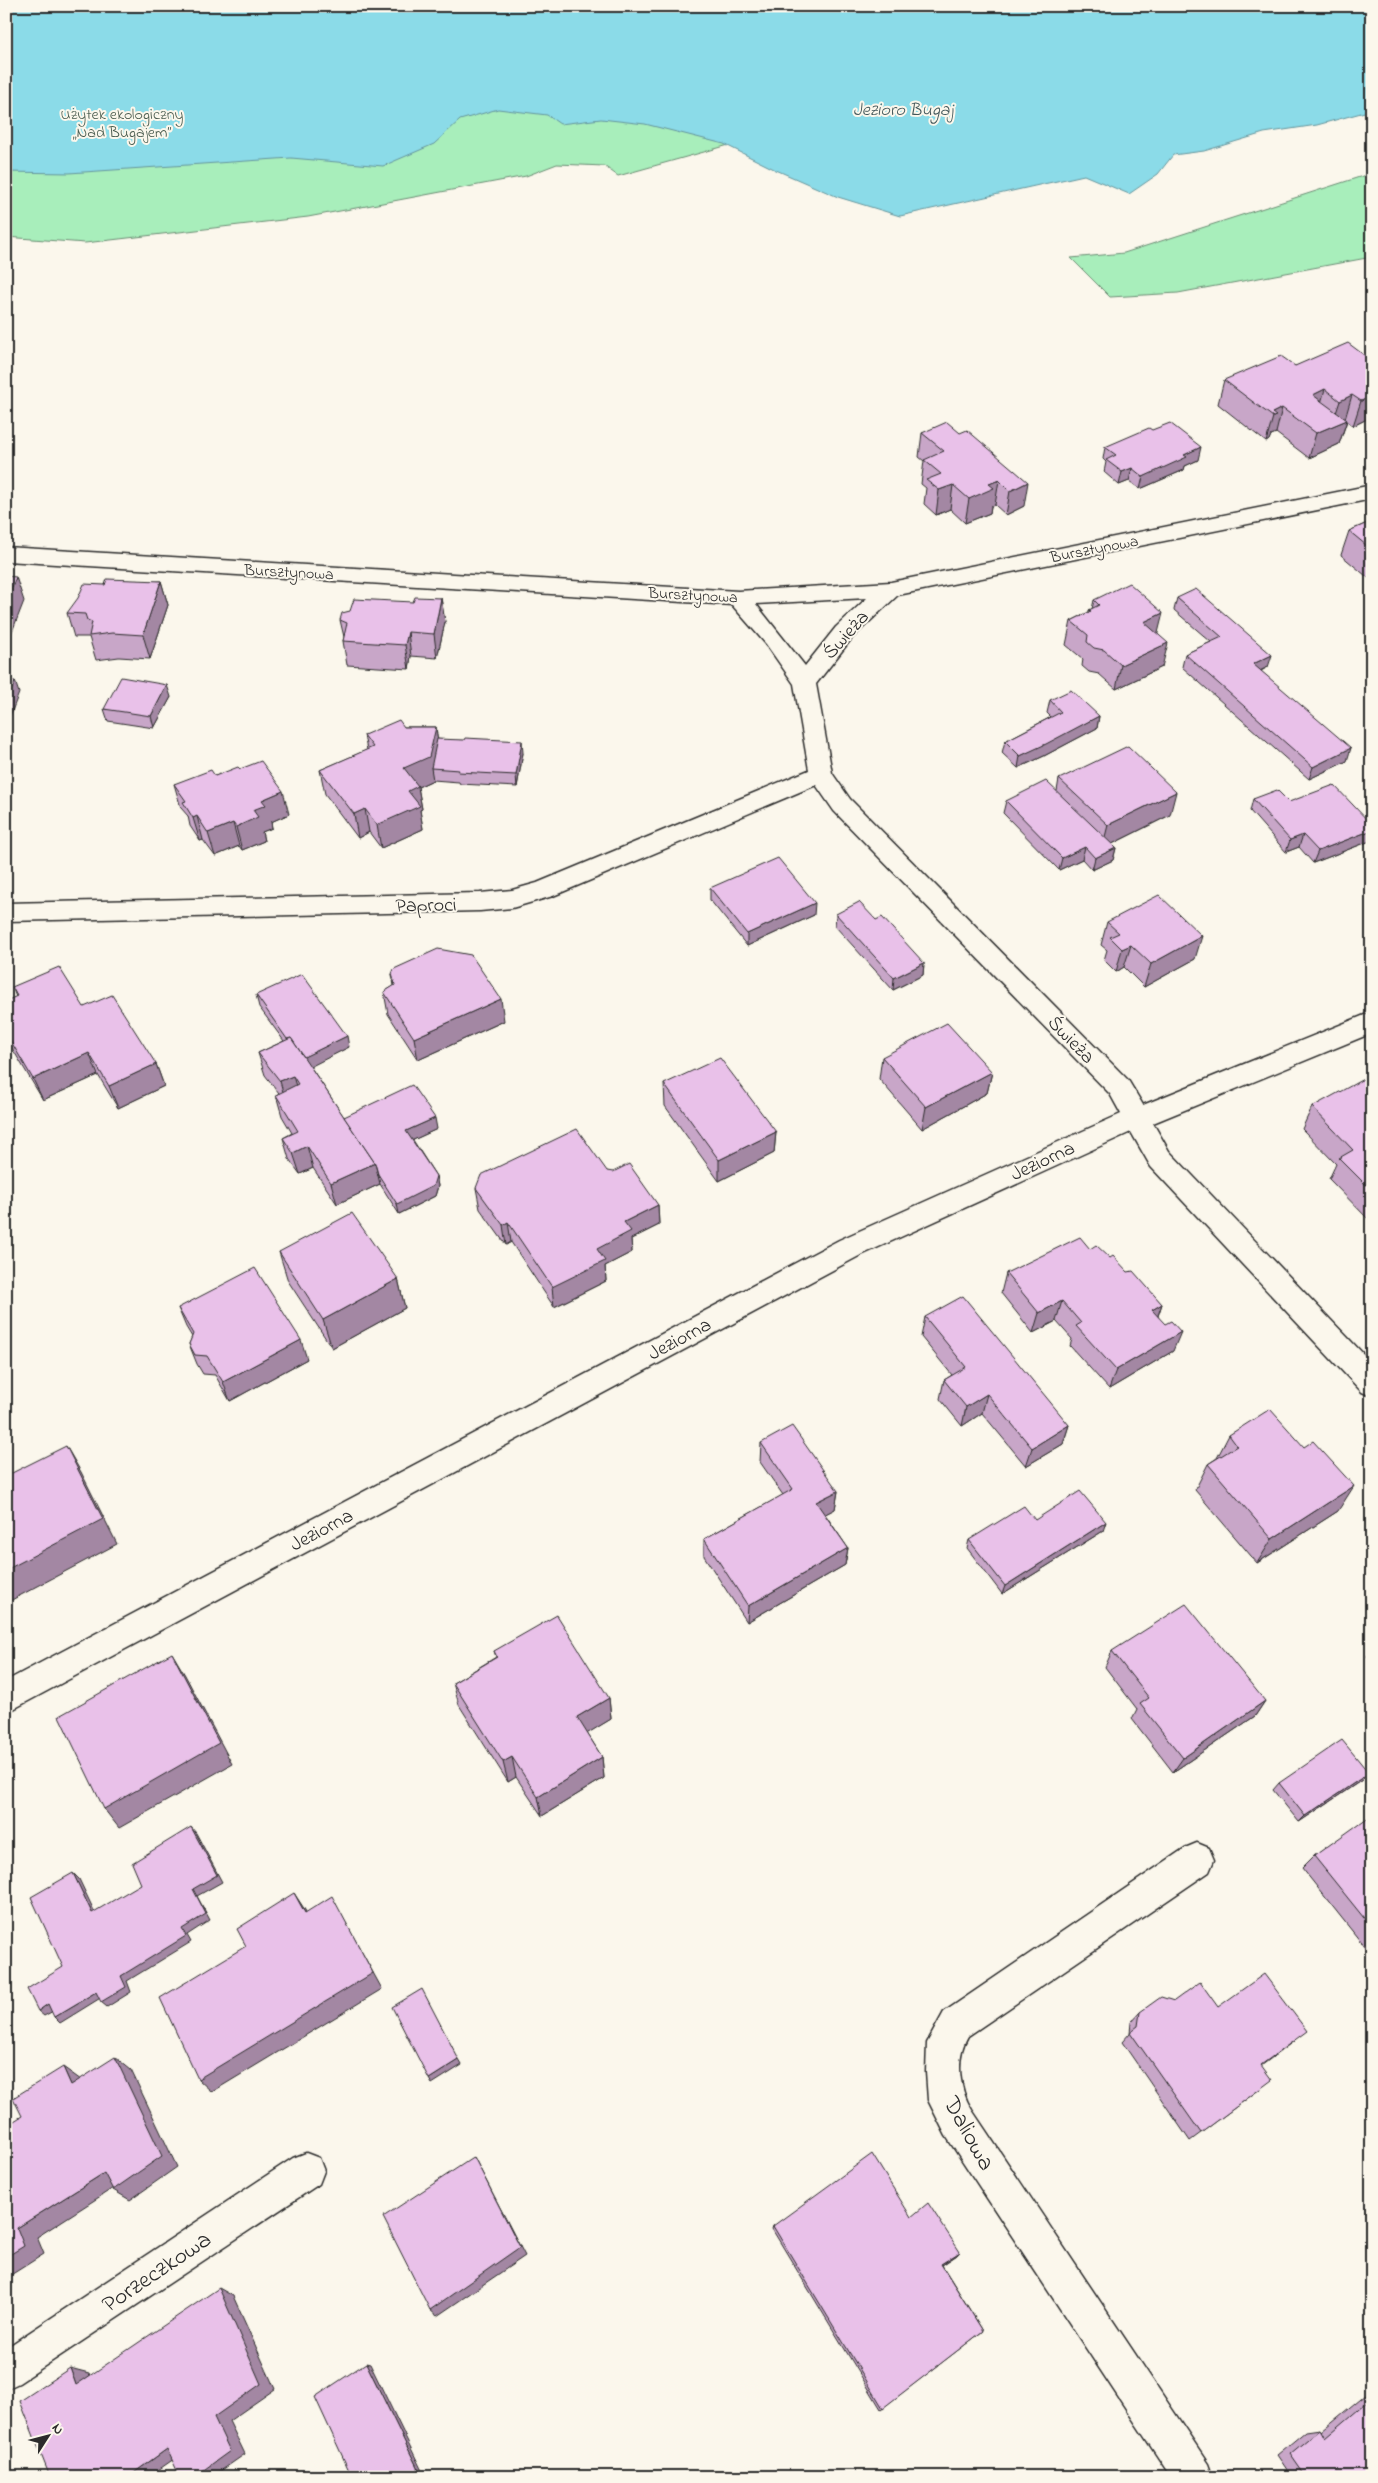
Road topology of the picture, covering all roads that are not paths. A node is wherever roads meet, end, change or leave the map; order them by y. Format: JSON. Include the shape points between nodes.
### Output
{"nodes":[{"id":1,"x":1372,"y":492,"type":"edge"},
{"id":2,"x":6,"y":554,"type":"edge"},
{"id":3,"x":891,"y":589,"type":"junction"},
{"id":4,"x":738,"y":598,"type":"junction"},
{"id":5,"x":805,"y":683,"type":"junction"},
{"id":6,"x":821,"y":774,"type":"junction"},
{"id":7,"x":6,"y":912,"type":"edge"},
{"id":8,"x":1372,"y":1022,"type":"edge"},
{"id":9,"x":1138,"y":1119,"type":"junction"},
{"id":10,"x":1372,"y":1383,"type":"edge"},
{"id":11,"x":6,"y":1698,"type":"edge"},
{"id":12,"x":1197,"y":1860,"type":"dead end"},
{"id":13,"x":306,"y":2171,"type":"dead end"},
{"id":14,"x":6,"y":2370,"type":"edge"},
{"id":15,"x":1194,"y":2477,"type":"edge"}],
"edges":[{"from":1,"to":3,"type":"street","name":"Bursztynowa"},
{"from":2,"to":4,"type":"street","name":"Bursztynowa"},
{"from":3,"to":4,"type":"street","name":"Bursztynowa"},
{"from":3,"to":5,"type":"street","name":"Świeża","via":[[860,614],[829,648]]},
{"from":4,"to":5,"type":"street","name":"Świeża","via":[[758,618]]},
{"from":5,"to":6,"type":"street","name":"Świeża"},
{"from":6,"to":7,"type":"street","name":"Paproci","via":[[544,890],[512,899]]},
{"from":6,"to":9,"type":"street","name":"Świeża","via":[[842,805],[1119,1087]]},
{"from":8,"to":9,"type":"street","name":"Jeziorna"},
{"from":9,"to":10,"type":"street","name":"Świeża","via":[[1160,1159]]},
{"from":9,"to":11,"type":"street","name":"Jeziorna","via":[[1087,1139],[849,1248]]},
{"from":12,"to":15,"type":"street","name":"Daliowa","via":[[956,2024],[944,2043],[943,2072],[946,2100],[959,2123]]},
{"from":13,"to":14,"type":"street","name":"Porzeczkowa"}]}
